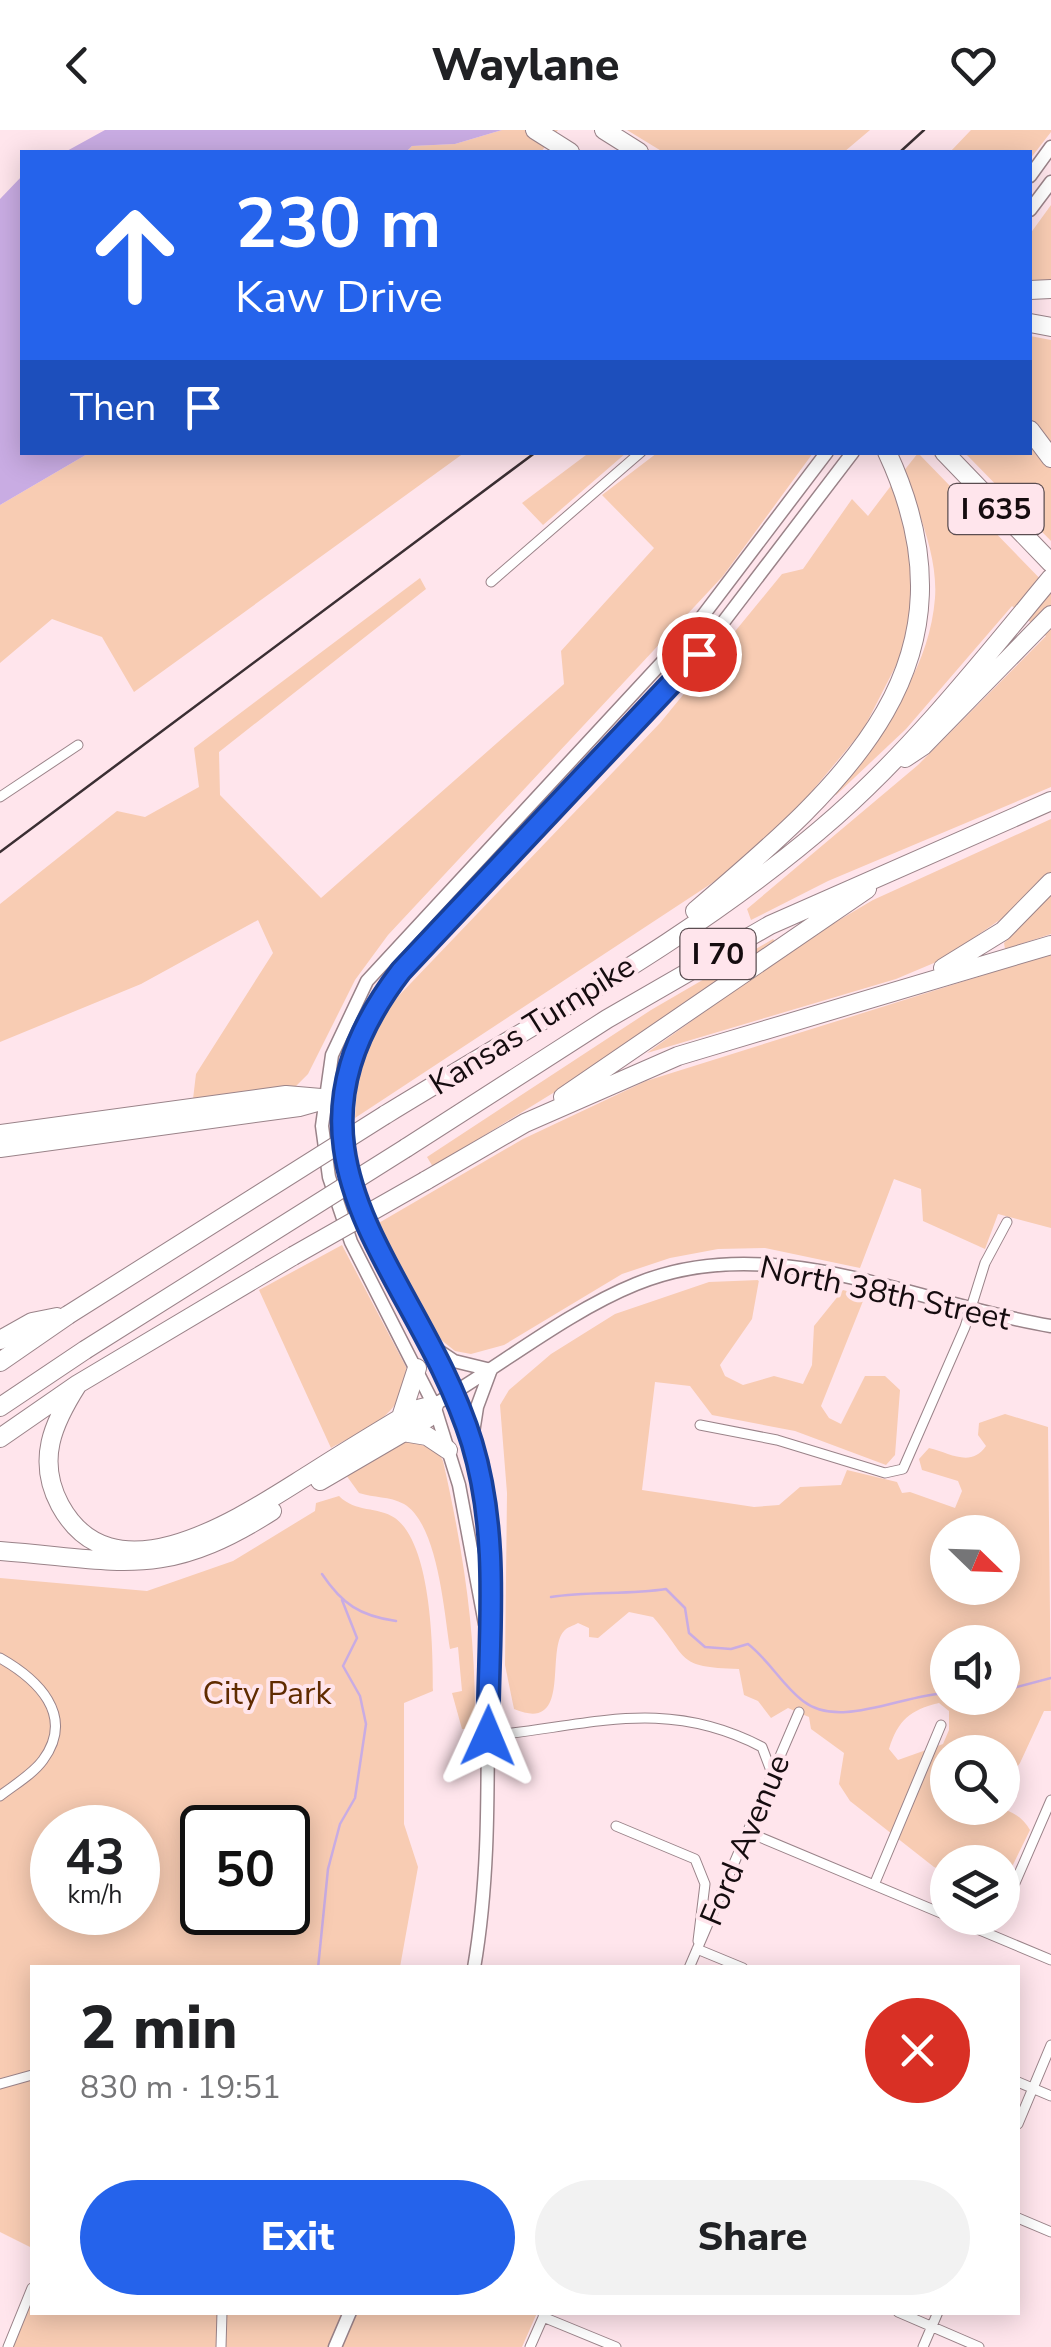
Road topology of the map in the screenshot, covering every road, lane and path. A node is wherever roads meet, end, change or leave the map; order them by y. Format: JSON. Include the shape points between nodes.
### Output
{"nodes":[{"id":1,"x":534,"y":130,"type":"edge"},
{"id":2,"x":604,"y":130,"type":"edge"},
{"id":3,"x":1051,"y":147,"type":"edge"},
{"id":4,"x":567,"y":150,"type":"edge"},
{"id":5,"x":637,"y":150,"type":"edge"},
{"id":6,"x":1032,"y":173,"type":"edge"},
{"id":7,"x":1051,"y":182,"type":"edge"},
{"id":8,"x":1032,"y":207,"type":"edge"},
{"id":9,"x":1032,"y":433,"type":"edge"},
{"id":10,"x":638,"y":455,"type":"edge"},
{"id":11,"x":826,"y":455,"type":"edge"},
{"id":12,"x":851,"y":455,"type":"edge"},
{"id":13,"x":888,"y":455,"type":"edge"},
{"id":14,"x":947,"y":455,"type":"edge"},
{"id":15,"x":1051,"y":458,"type":"edge"},
{"id":16,"x":1051,"y":562,"type":"edge"},
{"id":17,"x":1051,"y":578,"type":"edge"},
{"id":18,"x":492,"y":582,"type":"dead end"},
{"id":19,"x":1051,"y":615,"type":"edge"},
{"id":20,"x":78,"y":745,"type":"dead end"},
{"id":21,"x":884,"y":772,"type":"junction"},
{"id":22,"x":0,"y":797,"type":"edge"},
{"id":23,"x":1051,"y":801,"type":"edge"},
{"id":24,"x":908,"y":862,"type":"junction"},
{"id":25,"x":1050,"y":883,"type":"edge"},
{"id":26,"x":1051,"y":945,"type":"edge"},
{"id":27,"x":640,"y":958,"type":"junction"},
{"id":28,"x":902,"y":988,"type":"junction"},
{"id":29,"x":324,"y":1100,"type":"junction"},
{"id":30,"x":344,"y":1100,"type":"junction"},
{"id":31,"x":526,"y":1123,"type":"junction"},
{"id":32,"x":0,"y":1134,"type":"edge"},
{"id":33,"x":55,"y":1134,"type":"junction"},
{"id":34,"x":0,"y":1148,"type":"edge"},
{"id":35,"x":1007,"y":1222,"type":"dead end"},
{"id":36,"x":969,"y":1309,"type":"junction"},
{"id":37,"x":68,"y":1315,"type":"junction"},
{"id":38,"x":1051,"y":1326,"type":"edge"},
{"id":39,"x":0,"y":1340,"type":"edge"},
{"id":40,"x":426,"y":1342,"type":"junction"},
{"id":41,"x":0,"y":1362,"type":"edge"},
{"id":42,"x":417,"y":1368,"type":"junction"},
{"id":43,"x":491,"y":1370,"type":"junction"},
{"id":44,"x":78,"y":1384,"type":"junction"},
{"id":45,"x":453,"y":1394,"type":"junction"},
{"id":46,"x":434,"y":1405,"type":"junction"},
{"id":47,"x":0,"y":1408,"type":"edge"},
{"id":48,"x":402,"y":1425,"type":"junction"},
{"id":49,"x":700,"y":1426,"type":"dead end"},
{"id":50,"x":0,"y":1438,"type":"edge"},
{"id":51,"x":472,"y":1444,"type":"junction"},
{"id":52,"x":448,"y":1450,"type":"junction"},
{"id":53,"x":296,"y":1489,"type":"junction"},
{"id":54,"x":0,"y":1552,"type":"edge"},
{"id":55,"x":488,"y":1646,"type":"junction"},
{"id":56,"x":0,"y":1658,"type":"edge"},
{"id":57,"x":800,"y":1712,"type":"dead end"},
{"id":58,"x":941,"y":1725,"type":"dead end"},
{"id":59,"x":488,"y":1736,"type":"junction"},
{"id":60,"x":773,"y":1776,"type":"junction"},
{"id":61,"x":0,"y":1796,"type":"edge"},
{"id":62,"x":1051,"y":1800,"type":"edge"},
{"id":63,"x":616,"y":1826,"type":"dead end"},
{"id":64,"x":1038,"y":1830,"type":"junction"},
{"id":65,"x":750,"y":1832,"type":"junction"},
{"id":66,"x":1051,"y":1836,"type":"edge"},
{"id":67,"x":1020,"y":1872,"type":"edge"},
{"id":68,"x":874,"y":1885,"type":"junction"},
{"id":69,"x":930,"y":1909,"type":"edge"},
{"id":70,"x":993,"y":1935,"type":"edge"},
{"id":71,"x":698,"y":1949,"type":"junction"},
{"id":72,"x":1051,"y":1960,"type":"edge"},
{"id":73,"x":474,"y":1965,"type":"edge"},
{"id":74,"x":690,"y":1965,"type":"edge"},
{"id":75,"x":736,"y":1965,"type":"edge"},
{"id":76,"x":1051,"y":2045,"type":"edge"},
{"id":77,"x":30,"y":2075,"type":"edge"},
{"id":78,"x":1020,"y":2083,"type":"edge"},
{"id":79,"x":0,"y":2084,"type":"edge"},
{"id":80,"x":1033,"y":2088,"type":"junction"},
{"id":81,"x":1051,"y":2096,"type":"edge"},
{"id":82,"x":1020,"y":2119,"type":"edge"},
{"id":83,"x":1020,"y":2219,"type":"edge"},
{"id":84,"x":1051,"y":2232,"type":"edge"},
{"id":85,"x":30,"y":2293,"type":"edge"},
{"id":86,"x":222,"y":2315,"type":"edge"},
{"id":87,"x":349,"y":2315,"type":"edge"},
{"id":88,"x":544,"y":2315,"type":"edge"},
{"id":89,"x":905,"y":2315,"type":"edge"},
{"id":90,"x":937,"y":2315,"type":"edge"},
{"id":91,"x":932,"y":2327,"type":"junction"},
{"id":92,"x":8,"y":2347,"type":"edge"},
{"id":93,"x":221,"y":2347,"type":"edge"},
{"id":94,"x":336,"y":2347,"type":"edge"},
{"id":95,"x":530,"y":2347,"type":"edge"},
{"id":96,"x":616,"y":2347,"type":"edge"},
{"id":97,"x":923,"y":2347,"type":"edge"},
{"id":98,"x":979,"y":2347,"type":"edge"}],
"edges":[{"from":1,"to":4,"type":"highway"},
{"from":2,"to":5,"type":"highway"},
{"from":3,"to":6,"type":"main road"},
{"from":7,"to":8,"type":"main road"},
{"from":9,"to":15,"type":"highway"},
{"from":10,"to":18,"type":"street"},
{"from":11,"to":29,"type":"main road","via":[[692,630],[367,981],[339,1034]]},
{"from":12,"to":30,"type":"main road","via":[[699,654],[401,971],[366,1023]]},
{"from":13,"to":27,"type":"highway","via":[[914,514],[922,562],[923,608],[900,687],[808,810]]},
{"from":14,"to":16,"type":"highway","number":"I 635"},
{"from":17,"to":21,"type":"highway","name":"Kansas Turnpike","number":"I 70"},
{"from":19,"to":21,"type":"highway","via":[[923,746]]},
{"from":20,"to":22,"type":"street"},
{"from":21,"to":27,"type":"highway","name":"Kansas Turnpike","number":"I 70","via":[[779,863]]},
{"from":23,"to":24,"type":"highway","name":"Kansas Turnpike","number":"I 70"},
{"from":24,"to":31,"type":"highway"},
{"from":24,"to":47,"type":"highway","name":"Kansas Turnpike","number":"I 70","bridge":true,"via":[[692,967]]},
{"from":25,"to":28,"type":"highway","via":[[1003,931]]},
{"from":26,"to":28,"type":"highway"},
{"from":27,"to":37,"type":"highway","name":"Kansas Turnpike","number":"I 70","bridge":true},
{"from":28,"to":31,"type":"highway","via":[[678,1056]]},
{"from":29,"to":30,"type":"highway"},
{"from":29,"to":33,"type":"highway"},
{"from":29,"to":42,"type":"main road","via":[[324,1152],[336,1204]]},
{"from":30,"to":40,"type":"main road","via":[[342,1135],[354,1197]]},
{"from":31,"to":44,"type":"highway","bridge":true},
{"from":32,"to":33,"type":"highway"},
{"from":33,"to":34,"type":"highway"},
{"from":35,"to":36,"type":"street"},
{"from":36,"to":38,"type":"main road","name":"North 38th Street"},
{"from":36,"to":43,"type":"main road","name":"North 38th Street","via":[[772,1264],[716,1264],[633,1284]]},
{"from":36,"to":49,"type":"street","via":[[908,1462],[897,1473]]},
{"from":37,"to":39,"type":"highway","via":[[32,1322]]},
{"from":37,"to":41,"type":"highway","name":"Kansas Turnpike","number":"I 70"},
{"from":40,"to":43,"type":"main road","via":[[454,1361]]},
{"from":40,"to":45,"type":"main road"},
{"from":42,"to":46,"type":"main road"},
{"from":42,"to":48,"type":"highway"},
{"from":43,"to":45,"type":"main road","name":"North 38th Street"},
{"from":43,"to":51,"type":"main road"},
{"from":44,"to":50,"type":"highway"},
{"from":44,"to":53,"type":"highway","via":[[54,1424],[48,1471],[63,1510],[103,1542],[154,1550],[178,1544]]},
{"from":45,"to":46,"type":"main road","name":"North 38th Street"},
{"from":45,"to":51,"type":"main road"},
{"from":46,"to":48,"type":"highway","via":[[428,1418]]},
{"from":46,"to":52,"type":"main road"},
{"from":48,"to":52,"type":"highway"},
{"from":48,"to":53,"type":"highway"},
{"from":51,"to":55,"type":"main road","via":[[490,1530]]},
{"from":52,"to":55,"type":"main road"},
{"from":53,"to":54,"type":"highway","via":[[206,1549],[154,1562]]},
{"from":55,"to":59,"type":"main road"},
{"from":56,"to":61,"type":"street","via":[[44,1687],[53,1714],[52,1745],[41,1764]]},
{"from":57,"to":60,"type":"street","name":"Ford Avenue"},
{"from":58,"to":68,"type":"street"},
{"from":59,"to":60,"type":"street","via":[[621,1717],[696,1720],[762,1747]]},
{"from":59,"to":73,"type":"main road","via":[[489,1816]]},
{"from":60,"to":65,"type":"street","name":"Ford Avenue"},
{"from":62,"to":64,"type":"street"},
{"from":63,"to":71,"type":"street","via":[[695,1859],[705,1884]]},
{"from":64,"to":66,"type":"street"},
{"from":64,"to":67,"type":"street"},
{"from":65,"to":68,"type":"street"},
{"from":65,"to":71,"type":"street","name":"Ford Avenue"},
{"from":68,"to":69,"type":"street"},
{"from":70,"to":72,"type":"street"},
{"from":71,"to":74,"type":"street","name":"Ford Avenue"},
{"from":71,"to":75,"type":"street"},
{"from":76,"to":80,"type":"street"},
{"from":77,"to":79,"type":"street"},
{"from":78,"to":80,"type":"street"},
{"from":80,"to":81,"type":"street"},
{"from":80,"to":82,"type":"street"},
{"from":83,"to":84,"type":"street"},
{"from":85,"to":92,"type":"street"},
{"from":86,"to":93,"type":"street"},
{"from":87,"to":94,"type":"main road"},
{"from":88,"to":95,"type":"street"},
{"from":88,"to":96,"type":"street"},
{"from":89,"to":91,"type":"street"},
{"from":90,"to":91,"type":"street"},
{"from":91,"to":97,"type":"street"},
{"from":91,"to":98,"type":"street"}]}
